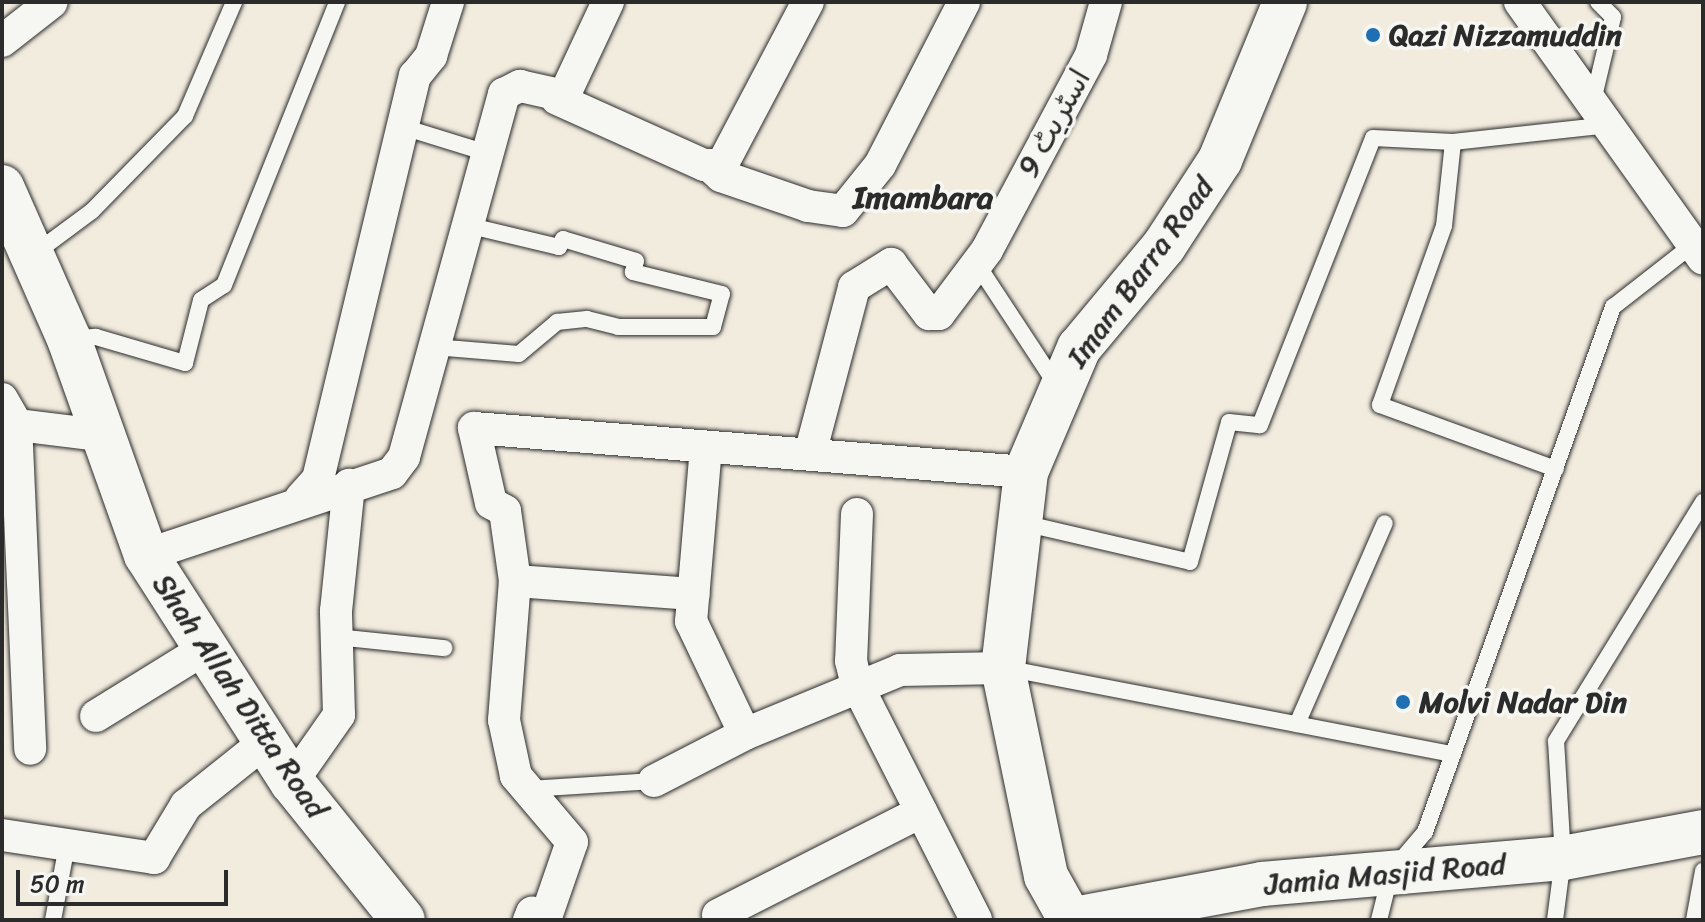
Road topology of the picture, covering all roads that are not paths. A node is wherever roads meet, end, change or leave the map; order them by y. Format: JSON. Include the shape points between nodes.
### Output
{"nodes":[{"id":1,"x":52,"y":2,"type":"edge"},
{"id":2,"x":234,"y":2,"type":"edge"},
{"id":3,"x":337,"y":2,"type":"edge"},
{"id":4,"x":448,"y":2,"type":"edge"},
{"id":5,"x":608,"y":2,"type":"edge"},
{"id":6,"x":808,"y":2,"type":"edge"},
{"id":7,"x":964,"y":2,"type":"edge"},
{"id":8,"x":1106,"y":2,"type":"edge"},
{"id":9,"x":1285,"y":2,"type":"edge"},
{"id":10,"x":1520,"y":2,"type":"edge"},
{"id":11,"x":1598,"y":2,"type":"edge"},
{"id":12,"x":2,"y":41,"type":"edge"},
{"id":13,"x":557,"y":99,"type":"junction"},
{"id":14,"x":1602,"y":113,"type":"junction"},
{"id":15,"x":403,"y":127,"type":"junction"},
{"id":16,"x":1453,"y":142,"type":"junction"},
{"id":17,"x":487,"y":153,"type":"junction"},
{"id":18,"x":710,"y":166,"type":"junction"},
{"id":19,"x":2,"y":187,"type":"edge"},
{"id":20,"x":467,"y":225,"type":"junction"},
{"id":21,"x":1699,"y":251,"type":"edge"},
{"id":22,"x":34,"y":254,"type":"junction"},
{"id":23,"x":977,"y":264,"type":"junction"},
{"id":24,"x":69,"y":339,"type":"junction"},
{"id":25,"x":434,"y":347,"type":"junction"},
{"id":26,"x":1059,"y":388,"type":"junction"},
{"id":27,"x":7,"y":415,"type":"edge"},
{"id":28,"x":100,"y":435,"type":"junction"},
{"id":29,"x":706,"y":447,"type":"junction"},
{"id":30,"x":810,"y":454,"type":"junction"},
{"id":31,"x":1556,"y":469,"type":"junction"},
{"id":32,"x":1026,"y":472,"type":"junction"},
{"id":33,"x":349,"y":485,"type":"junction"},
{"id":34,"x":301,"y":498,"type":"junction"},
{"id":35,"x":1703,"y":502,"type":"edge"},
{"id":36,"x":857,"y":514,"type":"dead end"},
{"id":37,"x":1020,"y":522,"type":"junction"},
{"id":38,"x":1385,"y":523,"type":"dead end"},
{"id":39,"x":146,"y":555,"type":"junction"},
{"id":40,"x":515,"y":581,"type":"junction"},
{"id":41,"x":694,"y":594,"type":"junction"},
{"id":42,"x":337,"y":637,"type":"junction"},
{"id":43,"x":444,"y":648,"type":"dead end"},
{"id":44,"x":203,"y":650,"type":"junction"},
{"id":45,"x":1003,"y":668,"type":"junction"},
{"id":46,"x":857,"y":685,"type":"junction"},
{"id":47,"x":96,"y":716,"type":"dead end"},
{"id":48,"x":1297,"y":724,"type":"junction"},
{"id":49,"x":745,"y":734,"type":"junction"},
{"id":50,"x":265,"y":742,"type":"junction"},
{"id":51,"x":30,"y":749,"type":"dead end"},
{"id":52,"x":1453,"y":754,"type":"junction"},
{"id":53,"x":654,"y":781,"type":"joint"},
{"id":54,"x":292,"y":782,"type":"junction"},
{"id":55,"x":527,"y":790,"type":"junction"},
{"id":56,"x":921,"y":812,"type":"junction"},
{"id":57,"x":1703,"y":832,"type":"edge"},
{"id":58,"x":2,"y":835,"type":"edge"},
{"id":59,"x":67,"y":845,"type":"junction"},
{"id":60,"x":1563,"y":858,"type":"junction"},
{"id":61,"x":1703,"y":871,"type":"edge"},
{"id":62,"x":1391,"y":872,"type":"junction"},
{"id":63,"x":718,"y":915,"type":"dead end"},
{"id":64,"x":53,"y":920,"type":"edge"},
{"id":65,"x":403,"y":920,"type":"edge"},
{"id":66,"x":529,"y":920,"type":"edge"},
{"id":67,"x":976,"y":920,"type":"edge"},
{"id":68,"x":1069,"y":920,"type":"edge"},
{"id":69,"x":1379,"y":920,"type":"edge"},
{"id":70,"x":1555,"y":920,"type":"edge"},
{"id":71,"x":1694,"y":920,"type":"edge"}],
"edges":[{"from":1,"to":12,"type":"street"},
{"from":2,"to":22,"type":"lane","via":[[185,116],[92,211]]},
{"from":3,"to":24,"type":"lane","via":[[224,285],[201,300],[185,363],[96,337]]},
{"from":4,"to":15,"type":"street","via":[[431,56],[415,76]]},
{"from":5,"to":13,"type":"street"},
{"from":6,"to":18,"type":"street","via":[[722,165]]},
{"from":7,"to":18,"type":"street","via":[[880,165],[843,211],[808,206],[721,176]]},
{"from":8,"to":23,"type":"street","name":"اسٹریٹ 9","via":[[1091,55]]},
{"from":9,"to":26,"type":"street","name":"Imam Barra Road","via":[[1220,160],[1164,246],[1079,348]]},
{"from":10,"to":14,"type":"street"},
{"from":11,"to":14,"type":"lane","via":[[1613,17]]},
{"from":13,"to":17,"type":"street","via":[[511,86]]},
{"from":13,"to":18,"type":"street"},
{"from":14,"to":16,"type":"lane"},
{"from":14,"to":21,"type":"street"},
{"from":15,"to":17,"type":"lane"},
{"from":15,"to":34,"type":"street","via":[[355,347],[318,479]]},
{"from":16,"to":31,"type":"lane","via":[[1444,226],[1380,405]]},
{"from":16,"to":37,"type":"lane","via":[[1373,138],[1260,425],[1229,422],[1190,562]]},
{"from":17,"to":20,"type":"street"},
{"from":19,"to":22,"type":"street","name":"Shah Allah Ditta Road"},
{"from":20,"to":25,"type":"street"},
{"from":20,"to":25,"type":"lane","via":[[559,247],[563,239],[636,261],[633,272],[722,294],[713,327],[618,327],[587,319],[557,322],[519,354]]},
{"from":21,"to":31,"type":"lane","via":[[1613,307]]},
{"from":22,"to":24,"type":"street","name":"Shah Allah Ditta Road"},
{"from":23,"to":26,"type":"lane"},
{"from":23,"to":30,"type":"street","name":"اسٹریٹ 9","via":[[936,317],[891,264],[854,287]]},
{"from":24,"to":28,"type":"street","name":"Shah Allah Ditta Road"},
{"from":25,"to":33,"type":"street","via":[[404,457],[392,473]]},
{"from":26,"to":32,"type":"street","name":"Imam Barra Road"},
{"from":27,"to":28,"type":"street"},
{"from":27,"to":51,"type":"street"},
{"from":28,"to":39,"type":"street","name":"Shah Allah Ditta Road"},
{"from":29,"to":30,"type":"street"},
{"from":29,"to":40,"type":"street","via":[[474,428],[491,503],[505,511]]},
{"from":29,"to":41,"type":"street"},
{"from":30,"to":32,"type":"street"},
{"from":31,"to":52,"type":"lane"},
{"from":32,"to":37,"type":"street","name":"Imam Barra Road"},
{"from":33,"to":34,"type":"street"},
{"from":33,"to":42,"type":"street"},
{"from":34,"to":39,"type":"street"},
{"from":35,"to":60,"type":"lane","via":[[1556,741]]},
{"from":36,"to":46,"type":"street","via":[[851,661]]},
{"from":37,"to":45,"type":"street","name":"Imam Barra Road"},
{"from":38,"to":48,"type":"lane"},
{"from":39,"to":44,"type":"street","name":"Shah Allah Ditta Road"},
{"from":40,"to":41,"type":"street"},
{"from":40,"to":55,"type":"street","via":[[504,720],[516,776]]},
{"from":41,"to":49,"type":"street","via":[[691,621]]},
{"from":42,"to":43,"type":"lane"},
{"from":42,"to":54,"type":"street","via":[[339,715]]},
{"from":44,"to":47,"type":"street"},
{"from":44,"to":50,"type":"street","name":"Shah Allah Ditta Road"},
{"from":45,"to":46,"type":"street","via":[[900,670]]},
{"from":45,"to":48,"type":"lane"},
{"from":45,"to":68,"type":"street","name":"Imam Barra Road","via":[[1046,876]]},
{"from":46,"to":49,"type":"street"},
{"from":46,"to":56,"type":"street"},
{"from":48,"to":52,"type":"lane"},
{"from":49,"to":53,"type":"street"},
{"from":50,"to":54,"type":"street","name":"Shah Allah Ditta Road"},
{"from":50,"to":59,"type":"street","via":[[186,805],[154,858]]},
{"from":52,"to":62,"type":"lane","via":[[1425,832]]},
{"from":53,"to":55,"type":"lane"},
{"from":54,"to":65,"type":"street","name":"Shah Allah Ditta Road"},
{"from":55,"to":66,"type":"street","via":[[572,842],[546,917],[532,913]]},
{"from":56,"to":63,"type":"street"},
{"from":56,"to":67,"type":"street"},
{"from":57,"to":60,"type":"street","name":"Jamia Masjid Road"},
{"from":58,"to":59,"type":"street"},
{"from":59,"to":64,"type":"lane"},
{"from":60,"to":62,"type":"street","name":"Jamia Masjid Road"},
{"from":60,"to":70,"type":"lane"},
{"from":61,"to":71,"type":"lane"},
{"from":62,"to":68,"type":"street","name":"Jamia Masjid Road","via":[[1262,884]]},
{"from":62,"to":69,"type":"lane"}]}
